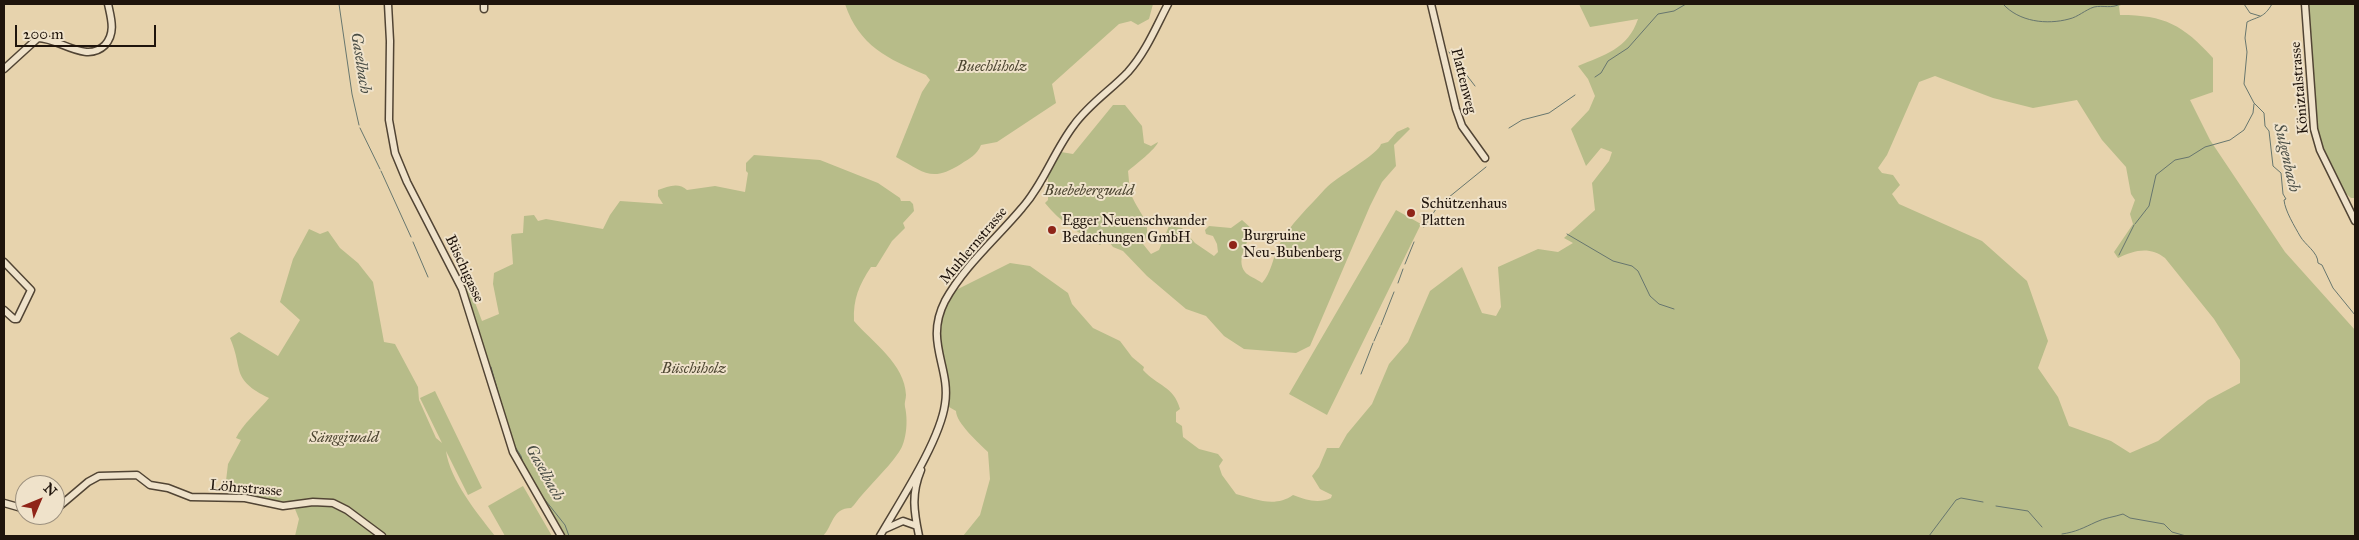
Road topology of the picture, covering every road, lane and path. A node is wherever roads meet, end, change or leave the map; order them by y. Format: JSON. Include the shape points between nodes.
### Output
{"nodes":[{"id":1,"x":108,"y":4,"type":"edge"},
{"id":2,"x":388,"y":4,"type":"edge"},
{"id":3,"x":1168,"y":4,"type":"edge"},
{"id":4,"x":1431,"y":4,"type":"edge"},
{"id":5,"x":2305,"y":4,"type":"edge"},
{"id":6,"x":4,"y":70,"type":"edge"},
{"id":7,"x":1485,"y":158,"type":"dead end"},
{"id":8,"x":2355,"y":221,"type":"edge"},
{"id":9,"x":4,"y":262,"type":"edge"},
{"id":10,"x":4,"y":310,"type":"edge"},
{"id":11,"x":926,"y":454,"type":"junction"},
{"id":12,"x":65,"y":502,"type":"edge"},
{"id":13,"x":917,"y":526,"type":"junction"},
{"id":14,"x":884,"y":529,"type":"junction"},
{"id":15,"x":382,"y":536,"type":"edge"},
{"id":16,"x":561,"y":536,"type":"edge"},
{"id":17,"x":880,"y":536,"type":"edge"},
{"id":18,"x":919,"y":536,"type":"edge"}],
"edges":[{"from":1,"to":6,"type":"street","via":[[112,32],[101,48],[83,51],[38,38]]},
{"from":2,"to":16,"type":"street","name":"Büschigasse","via":[[388,105],[395,153],[462,289],[510,445]]},
{"from":3,"to":11,"type":"street","name":"Muhlernstrasse","via":[[1136,63],[1075,123],[1034,194],[946,300],[939,315],[936,336],[945,404]]},
{"from":4,"to":7,"type":"street","name":"Plattenweg","via":[[1456,109],[1462,126]]},
{"from":5,"to":8,"type":"street","name":"Köniztalstrasse","via":[[2314,129],[2323,156]]},
{"from":9,"to":10,"type":"street","via":[[31,290],[17,319]]},
{"from":11,"to":13,"type":"street","via":[[914,492]]},
{"from":11,"to":14,"type":"street","name":"Muhlernstrasse"},
{"from":12,"to":15,"type":"street","name":"Löhrstrasse","via":[[96,477],[137,475],[150,485],[192,497],[245,498],[283,506],[333,503]]},
{"from":13,"to":14,"type":"street","via":[[903,521]]},
{"from":13,"to":18,"type":"street"},
{"from":14,"to":17,"type":"street","name":"Muhlernstrasse"}]}
